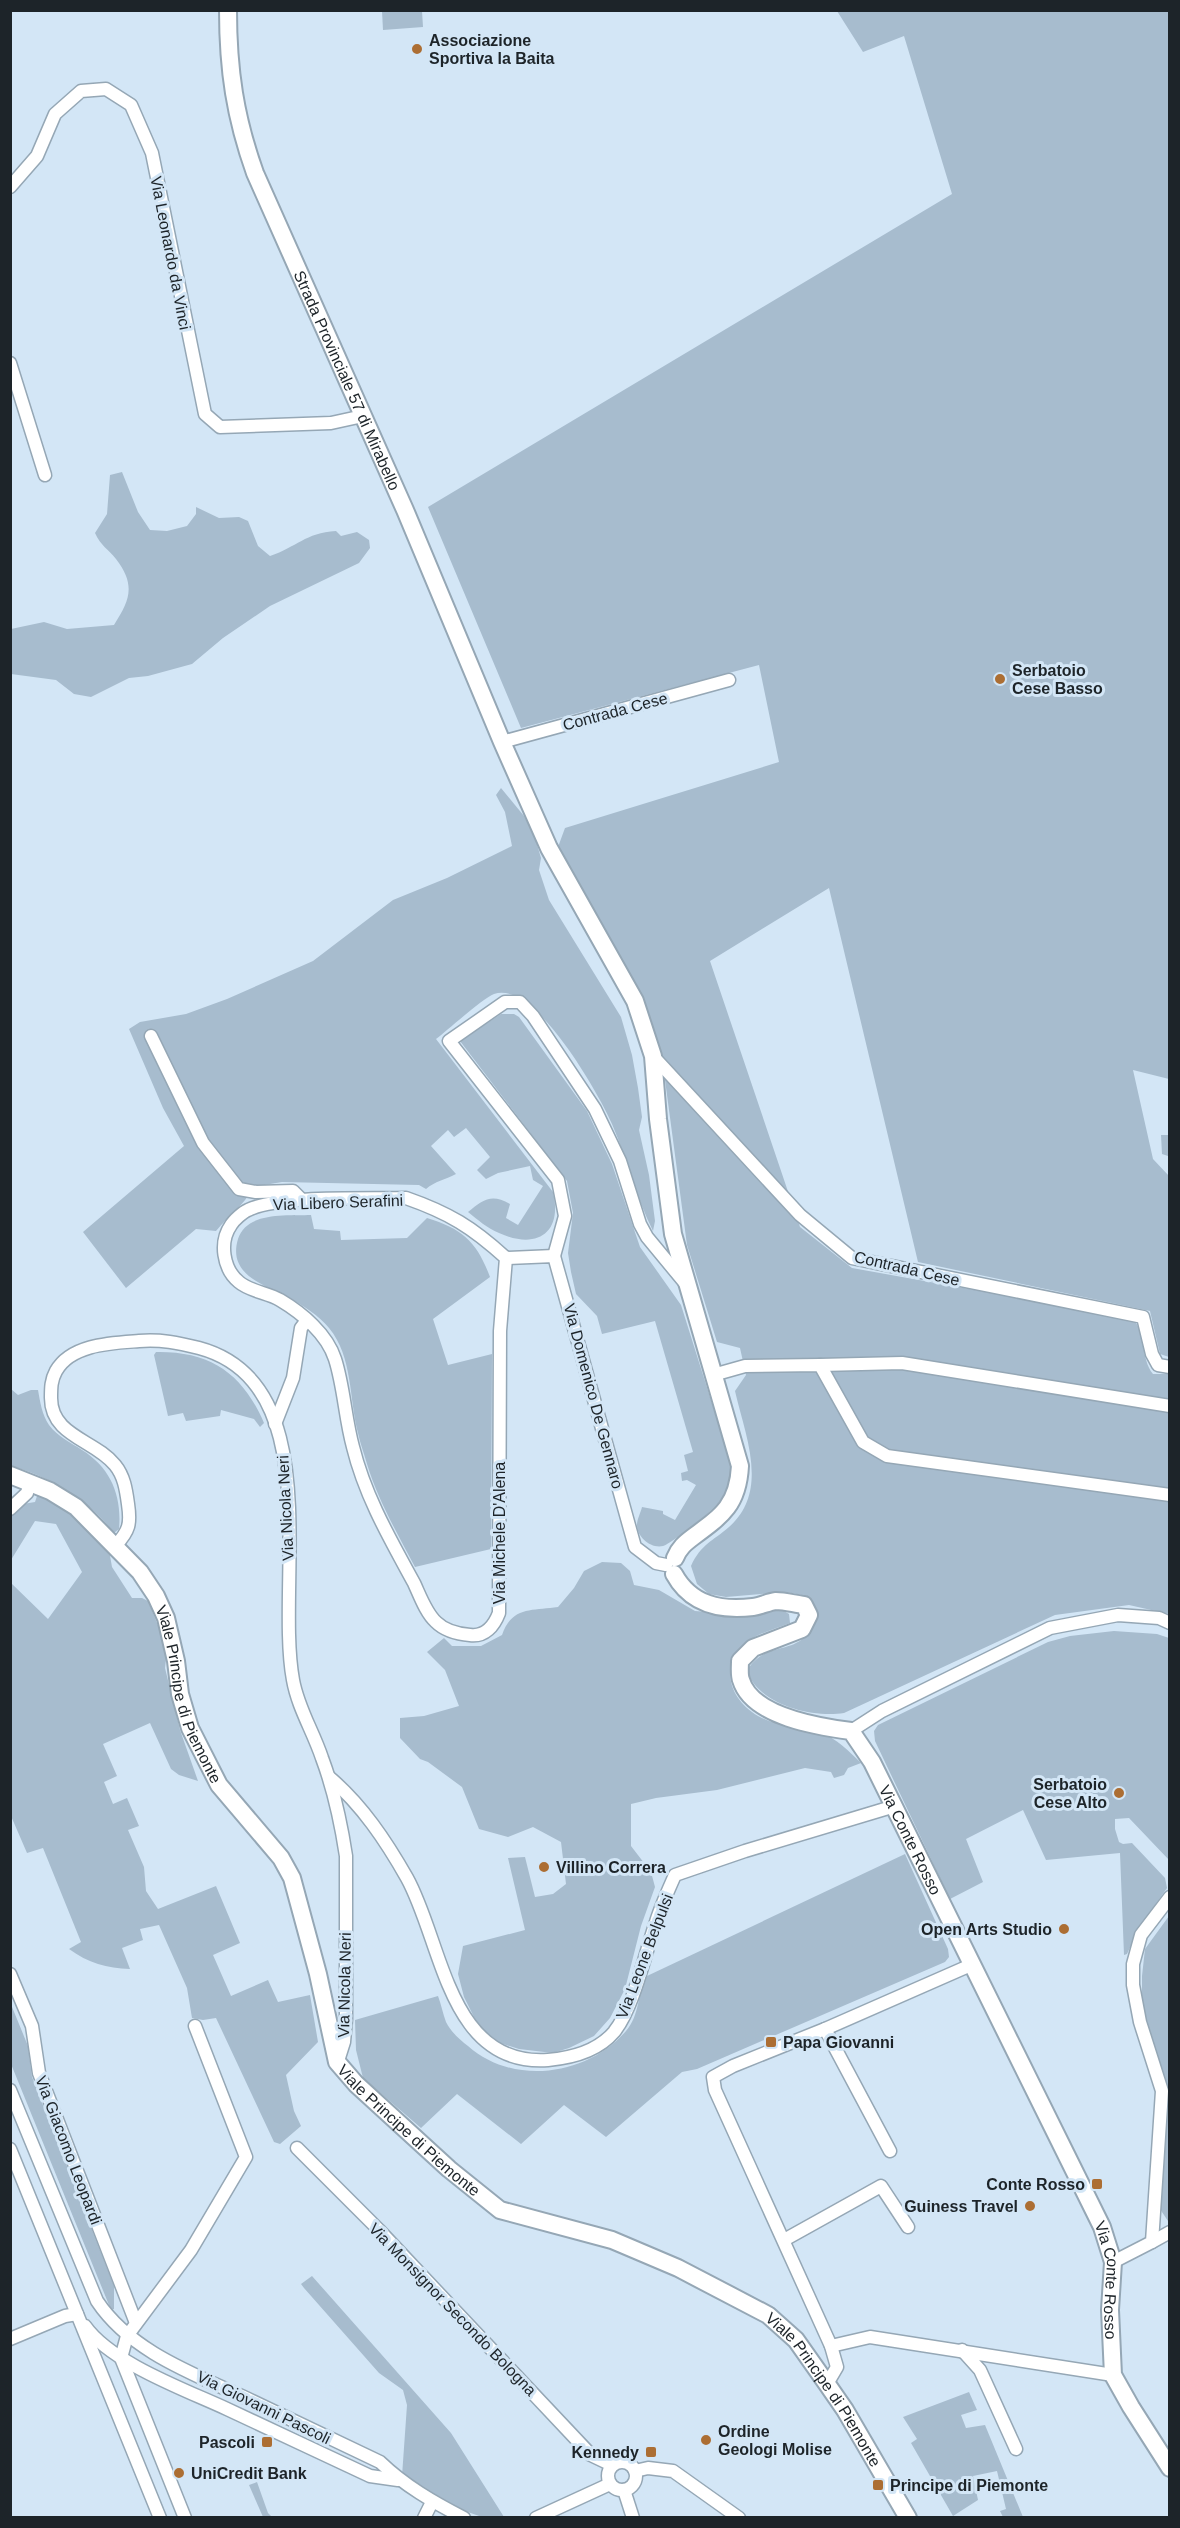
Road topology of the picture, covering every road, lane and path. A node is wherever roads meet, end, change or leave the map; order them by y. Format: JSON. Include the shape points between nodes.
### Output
{"nodes":[{"id":1,"x":228,"y":10,"type":"edge"},
{"id":2,"x":10,"y":187,"type":"edge"},
{"id":3,"x":10,"y":363,"type":"edge"},
{"id":4,"x":363,"y":416,"type":"junction"},
{"id":5,"x":45,"y":475,"type":"dead end"},
{"id":6,"x":729,"y":680,"type":"dead end"},
{"id":7,"x":502,"y":742,"type":"junction"},
{"id":8,"x":151,"y":1036,"type":"dead end"},
{"id":9,"x":654,"y":1056,"type":"junction"},
{"id":10,"x":303,"y":1201,"type":"junction"},
{"id":11,"x":554,"y":1256,"type":"junction"},
{"id":12,"x":506,"y":1258,"type":"junction"},
{"id":13,"x":686,"y":1284,"type":"junction"},
{"id":14,"x":307,"y":1320,"type":"junction"},
{"id":15,"x":820,"y":1365,"type":"junction"},
{"id":16,"x":1170,"y":1367,"type":"edge"},
{"id":17,"x":713,"y":1375,"type":"junction"},
{"id":18,"x":1170,"y":1406,"type":"edge"},
{"id":19,"x":275,"y":1424,"type":"junction"},
{"id":20,"x":10,"y":1475,"type":"edge"},
{"id":21,"x":30,"y":1482,"type":"junction"},
{"id":22,"x":1170,"y":1495,"type":"edge"},
{"id":23,"x":10,"y":1509,"type":"edge"},
{"id":24,"x":116,"y":1545,"type":"junction"},
{"id":25,"x":672,"y":1566,"type":"junction"},
{"id":26,"x":1170,"y":1623,"type":"edge"},
{"id":27,"x":851,"y":1731,"type":"junction"},
{"id":28,"x":329,"y":1777,"type":"junction"},
{"id":29,"x":895,"y":1806,"type":"junction"},
{"id":30,"x":1170,"y":1897,"type":"edge"},
{"id":31,"x":971,"y":1965,"type":"junction"},
{"id":32,"x":10,"y":1974,"type":"edge"},
{"id":33,"x":195,"y":2026,"type":"dead end"},
{"id":34,"x":825,"y":2029,"type":"junction"},
{"id":35,"x":337,"y":2062,"type":"junction"},
{"id":36,"x":11,"y":2091,"type":"edge"},
{"id":37,"x":297,"y":2148,"type":"dead end"},
{"id":38,"x":10,"y":2149,"type":"edge"},
{"id":39,"x":890,"y":2151,"type":"dead end"},
{"id":40,"x":908,"y":2228,"type":"dead end"},
{"id":41,"x":1170,"y":2232,"type":"edge"},
{"id":42,"x":784,"y":2240,"type":"junction"},
{"id":43,"x":1152,"y":2242,"type":"junction"},
{"id":44,"x":1113,"y":2262,"type":"junction"},
{"id":45,"x":77,"y":2314,"type":"junction"},
{"id":46,"x":136,"y":2323,"type":"junction"},
{"id":47,"x":127,"y":2336,"type":"junction"},
{"id":48,"x":10,"y":2339,"type":"edge"},
{"id":49,"x":831,"y":2346,"type":"junction"},
{"id":50,"x":962,"y":2350,"type":"junction"},
{"id":51,"x":121,"y":2358,"type":"junction"},
{"id":52,"x":1113,"y":2374,"type":"junction"},
{"id":53,"x":827,"y":2384,"type":"junction"},
{"id":54,"x":1016,"y":2449,"type":"dead end"},
{"id":55,"x":612,"y":2465,"type":"junction"},
{"id":56,"x":1170,"y":2468,"type":"edge"},
{"id":57,"x":635,"y":2471,"type":"junction"},
{"id":58,"x":398,"y":2480,"type":"junction"},
{"id":59,"x":610,"y":2484,"type":"junction"},
{"id":60,"x":624,"y":2490,"type":"junction"},
{"id":61,"x":432,"y":2502,"type":"junction"},
{"id":62,"x":160,"y":2517,"type":"edge"},
{"id":63,"x":185,"y":2517,"type":"edge"},
{"id":64,"x":424,"y":2517,"type":"edge"},
{"id":65,"x":464,"y":2517,"type":"edge"},
{"id":66,"x":536,"y":2517,"type":"edge"},
{"id":67,"x":633,"y":2517,"type":"edge"},
{"id":68,"x":739,"y":2517,"type":"edge"},
{"id":69,"x":908,"y":2517,"type":"edge"}],
"edges":[{"from":1,"to":4,"type":"street","name":"Strada Provinciale 57 di Mirabello","via":[[232,92],[246,146]]},
{"from":2,"to":4,"type":"street","name":"Via Leonardo da Vinci","via":[[37,156],[55,114],[81,91],[106,90],[131,105],[152,153],[205,414],[220,428],[331,423]]},
{"from":3,"to":5,"type":"street"},
{"from":4,"to":7,"type":"street","name":"Strada Provinciale 57 di Mirabello"},
{"from":6,"to":7,"type":"street","name":"Contrada Cese"},
{"from":7,"to":9,"type":"street","name":"Strada Provinciale 57 di Mirabello","via":[[549,848],[635,1001]]},
{"from":8,"to":10,"type":"street","via":[[203,1143],[239,1190],[293,1191]]},
{"from":9,"to":13,"type":"street","name":"Strada Provinciale 57 di Mirabello","via":[[673,1234]]},
{"from":9,"to":16,"type":"street","name":"Contrada Cese","via":[[800,1215],[852,1258],[1143,1317],[1152,1354],[1158,1365]]},
{"from":10,"to":12,"type":"street","name":"Via Libero Serafini","via":[[405,1198],[439,1209],[476,1231]]},
{"from":10,"to":14,"type":"street","name":"Via Libero Serafini","via":[[246,1210],[231,1225],[224,1241],[224,1257],[239,1283],[280,1300]]},
{"from":11,"to":12,"type":"street"},
{"from":11,"to":13,"type":"street","via":[[565,1216],[558,1180],[449,1041],[505,1002],[520,1002],[533,1016],[595,1109],[620,1161],[640,1224]]},
{"from":11,"to":25,"type":"street","name":"Via Domenico De Gennaro","via":[[635,1547],[656,1563]]},
{"from":12,"to":14,"type":"street","name":"Via Michele D'Alena","via":[[500,1331],[499,1613],[495,1624],[476,1636],[458,1634],[436,1622],[370,1502],[353,1448],[335,1358],[325,1338]]},
{"from":13,"to":17,"type":"street","name":"Strada Provinciale 57 di Mirabello"},
{"from":14,"to":19,"type":"street","via":[[301,1328],[293,1378]]},
{"from":15,"to":17,"type":"street","via":[[745,1366]]},
{"from":15,"to":18,"type":"street","via":[[902,1363]]},
{"from":15,"to":22,"type":"street","via":[[863,1442],[887,1456]]},
{"from":17,"to":25,"type":"street","name":"Strada Provinciale 57 di Mirabello","via":[[740,1466],[739,1485],[726,1510],[682,1545]]},
{"from":19,"to":24,"type":"street","name":"Via Nicola Neri","via":[[263,1395],[248,1376],[211,1352],[146,1340],[91,1347],[70,1355],[56,1370],[51,1384],[51,1406],[70,1434],[113,1463],[122,1476],[129,1512],[128,1532]]},
{"from":19,"to":28,"type":"street","name":"Via Nicola Neri","via":[[287,1482],[288,1628],[293,1679]]},
{"from":20,"to":21,"type":"street","name":"Viale Principe di Piemonte"},
{"from":21,"to":23,"type":"street","via":[[27,1493]]},
{"from":21,"to":24,"type":"street","name":"Viale Principe di Piemonte","via":[[76,1507]]},
{"from":24,"to":35,"type":"street","name":"Viale Principe di Piemonte","via":[[140,1572],[166,1617],[190,1728],[219,1785],[281,1858],[292,1878]]},
{"from":25,"to":27,"type":"street","via":[[681,1587],[699,1601],[718,1608],[754,1607],[775,1601],[804,1605],[809,1615],[802,1629],[753,1648],[740,1661],[741,1680],[748,1692],[773,1712]]},
{"from":26,"to":27,"type":"street","via":[[1159,1618],[1118,1615],[1050,1628],[882,1711]]},
{"from":27,"to":29,"type":"street","name":"Via Conte Rosso"},
{"from":28,"to":29,"type":"street","name":"Via Leone Belpulsi","via":[[351,1796],[408,1880],[469,2024],[486,2043],[501,2052],[536,2061],[585,2052],[614,2032],[626,2010],[675,1875]]},
{"from":28,"to":35,"type":"street","name":"Via Nicola Neri","via":[[346,1856],[346,2019]]},
{"from":29,"to":31,"type":"street","name":"Via Conte Rosso"},
{"from":30,"to":43,"type":"street","via":[[1141,1935],[1133,1964],[1140,2022],[1162,2091]]},
{"from":31,"to":34,"type":"street"},
{"from":31,"to":44,"type":"street","name":"Via Conte Rosso","via":[[1102,2227]]},
{"from":32,"to":46,"type":"street","name":"Via Giacomo Leopardi","via":[[32,2026],[39,2073]]},
{"from":33,"to":46,"type":"street","via":[[246,2157],[191,2250]]},
{"from":34,"to":39,"type":"street"},
{"from":34,"to":42,"type":"street","via":[[713,2077],[715,2090]]},
{"from":35,"to":53,"type":"street","name":"Viale Principe di Piemonte","via":[[449,2169],[500,2210],[612,2240],[678,2268],[768,2315],[796,2340]]},
{"from":36,"to":47,"type":"street","name":"Via Giacomo Leopardi","via":[[97,2301]]},
{"from":37,"to":55,"type":"street","name":"Via Monsignor Secondo Bologna","via":[[591,2455]]},
{"from":38,"to":45,"type":"street"},
{"from":40,"to":42,"type":"street","via":[[880,2186]]},
{"from":41,"to":43,"type":"street"},
{"from":42,"to":49,"type":"street"},
{"from":43,"to":44,"type":"street"},
{"from":44,"to":52,"type":"street","name":"Via Conte Rosso"},
{"from":45,"to":48,"type":"street"},
{"from":45,"to":51,"type":"street","via":[[103,2345]]},
{"from":45,"to":62,"type":"street"},
{"from":46,"to":47,"type":"street"},
{"from":47,"to":51,"type":"street"},
{"from":47,"to":58,"type":"street","name":"Via Giovanni Pascoli","via":[[167,2360],[380,2462]]},
{"from":49,"to":50,"type":"street","via":[[870,2337]]},
{"from":49,"to":53,"type":"street","via":[[837,2367]]},
{"from":50,"to":52,"type":"street"},
{"from":50,"to":54,"type":"street","via":[[980,2370]]},
{"from":51,"to":58,"type":"street","name":"Via Giovanni Pascoli","via":[[370,2476]]},
{"from":51,"to":63,"type":"street"},
{"from":52,"to":56,"type":"street","name":"Via Conte Rosso"},
{"from":53,"to":69,"type":"street","name":"Viale Principe di Piemonte"},
{"from":55,"to":57,"type":"street","via":[[626,2462]]},
{"from":55,"to":59,"type":"street","via":[[608,2474]]},
{"from":57,"to":60,"type":"street","via":[[634,2483]]},
{"from":57,"to":68,"type":"street","via":[[673,2471]]},
{"from":58,"to":61,"type":"street","name":"Via Giovanni Pascoli"},
{"from":59,"to":60,"type":"street"},
{"from":59,"to":66,"type":"street"},
{"from":60,"to":67,"type":"street"},
{"from":61,"to":64,"type":"street"},
{"from":61,"to":65,"type":"street","name":"Via Giovanni Pascoli"}]}
